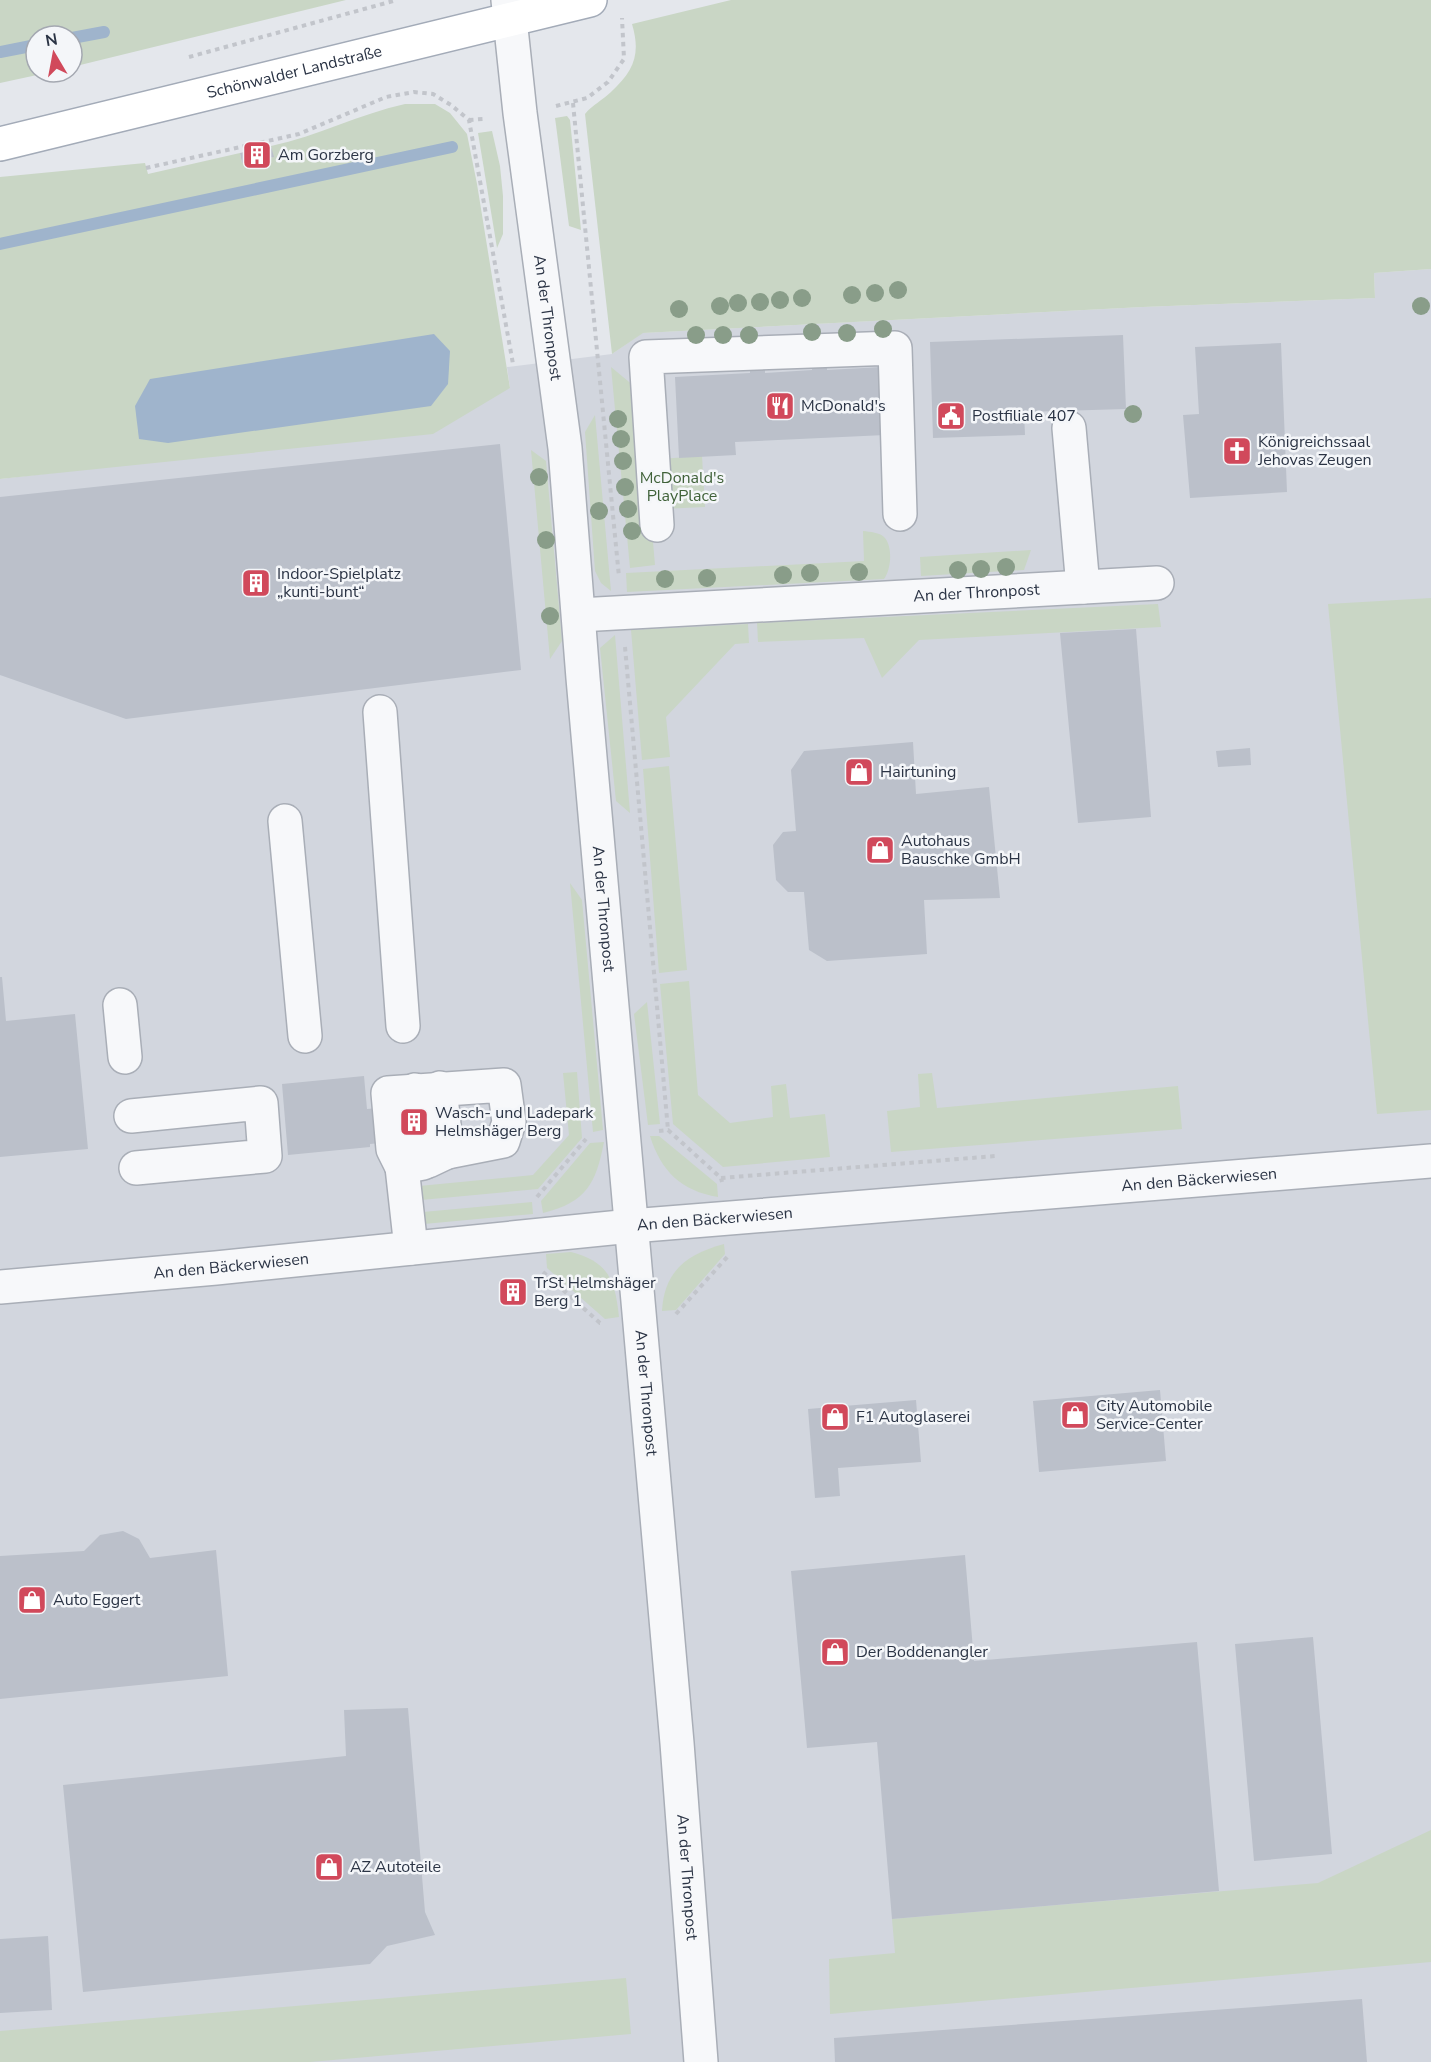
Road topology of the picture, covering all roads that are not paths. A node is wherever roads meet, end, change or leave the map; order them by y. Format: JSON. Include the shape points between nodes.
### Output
{"nodes":[{"id":1,"x":590,"y":0,"type":"edge"},
{"id":2,"x":509,"y":10,"type":"edge"},
{"id":3,"x":0,"y":144,"type":"edge"},
{"id":4,"x":1069,"y":428,"type":"dead end"},
{"id":5,"x":900,"y":514,"type":"dead end"},
{"id":6,"x":657,"y":525,"type":"dead end"},
{"id":7,"x":1157,"y":584,"type":"dead end"},
{"id":8,"x":1083,"y":587,"type":"junction"},
{"id":9,"x":579,"y":615,"type":"junction"},
{"id":10,"x":380,"y":712,"type":"dead end"},
{"id":11,"x":285,"y":821,"type":"dead end"},
{"id":12,"x":120,"y":1005,"type":"dead end"},
{"id":13,"x":403,"y":1026,"type":"dead end"},
{"id":14,"x":305,"y":1036,"type":"dead end"},
{"id":15,"x":125,"y":1057,"type":"dead end"},
{"id":16,"x":414,"y":1090,"type":"junction"},
{"id":17,"x":131,"y":1116,"type":"dead end"},
{"id":18,"x":424,"y":1161,"type":"junction"},
{"id":19,"x":1431,"y":1161,"type":"edge"},
{"id":20,"x":136,"y":1168,"type":"dead end"},
{"id":21,"x":631,"y":1226,"type":"junction"},
{"id":22,"x":411,"y":1248,"type":"junction"},
{"id":23,"x":0,"y":1287,"type":"edge"},
{"id":24,"x":701,"y":2062,"type":"edge"}],
"edges":[{"from":1,"to":2,"type":"main road","name":"Schönwalder Landstraße"},
{"from":2,"to":3,"type":"main road","name":"Schönwalder Landstraße"},
{"from":2,"to":9,"type":"street","name":"An der Thronpost","via":[[565,448]]},
{"from":4,"to":8,"type":"street"},
{"from":5,"to":6,"type":"street","via":[[895,348],[646,357]]},
{"from":7,"to":8,"type":"street","name":"An der Thronpost"},
{"from":8,"to":9,"type":"street","name":"An der Thronpost"},
{"from":9,"to":21,"type":"street","name":"An der Thronpost"},
{"from":10,"to":13,"type":"street"},
{"from":11,"to":14,"type":"street"},
{"from":12,"to":15,"type":"street"},
{"from":16,"to":18,"type":"street"},
{"from":16,"to":18,"type":"street","via":[[393,1149]]},
{"from":16,"to":18,"type":"street","via":[[504,1085],[509,1122],[503,1141]]},
{"from":17,"to":20,"type":"street","via":[[261,1103],[265,1156]]},
{"from":18,"to":22,"type":"street"},
{"from":19,"to":21,"type":"street","name":"An den Bäckerwiesen"},
{"from":21,"to":22,"type":"street","name":"An den Bäckerwiesen"},
{"from":21,"to":24,"type":"street","name":"An der Thronpost"},
{"from":22,"to":23,"type":"street","name":"An den Bäckerwiesen"}]}
